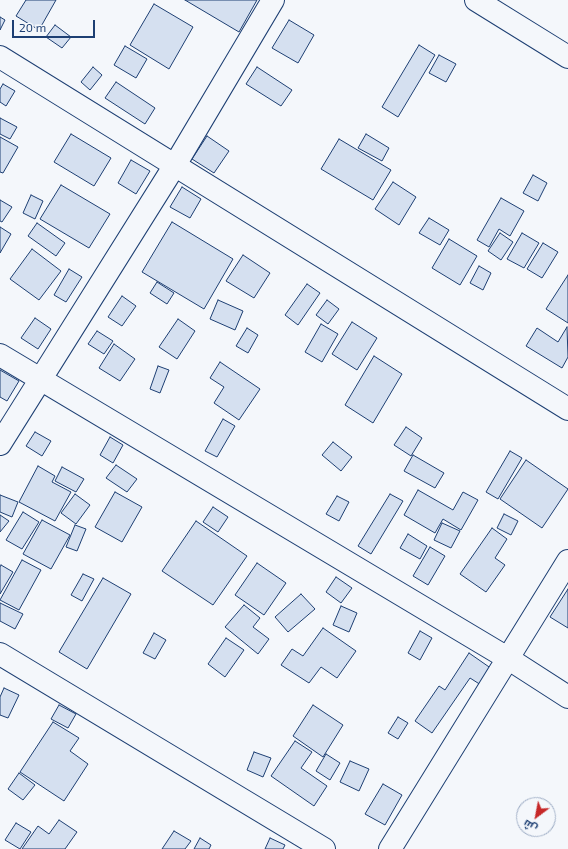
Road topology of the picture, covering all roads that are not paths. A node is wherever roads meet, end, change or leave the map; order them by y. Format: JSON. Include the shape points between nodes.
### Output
{"nodes":[{"id":1,"x":272,"y":0,"type":"edge"},
{"id":2,"x":476,"y":0,"type":"edge"},
{"id":3,"x":0,"y":57,"type":"edge"},
{"id":4,"x":568,"y":57,"type":"edge"},
{"id":5,"x":175,"y":165,"type":"junction"},
{"id":6,"x":0,"y":355,"type":"edge"},
{"id":7,"x":40,"y":380,"type":"junction"},
{"id":8,"x":568,"y":409,"type":"edge"},
{"id":9,"x":0,"y":444,"type":"edge"},
{"id":10,"x":568,"y":561,"type":"edge"},
{"id":11,"x":0,"y":654,"type":"edge"},
{"id":12,"x":509,"y":659,"type":"junction"},
{"id":13,"x":568,"y":697,"type":"edge"},
{"id":14,"x":324,"y":849,"type":"edge"},
{"id":15,"x":390,"y":849,"type":"edge"}],
"edges":[{"from":1,"to":5,"type":"street"},
{"from":2,"to":4,"type":"street"},
{"from":3,"to":5,"type":"street"},
{"from":5,"to":7,"type":"street"},
{"from":5,"to":8,"type":"street"},
{"from":6,"to":7,"type":"street"},
{"from":7,"to":9,"type":"street"},
{"from":7,"to":12,"type":"street"},
{"from":10,"to":12,"type":"street"},
{"from":11,"to":14,"type":"street"},
{"from":12,"to":13,"type":"street"},
{"from":12,"to":15,"type":"street"}]}
